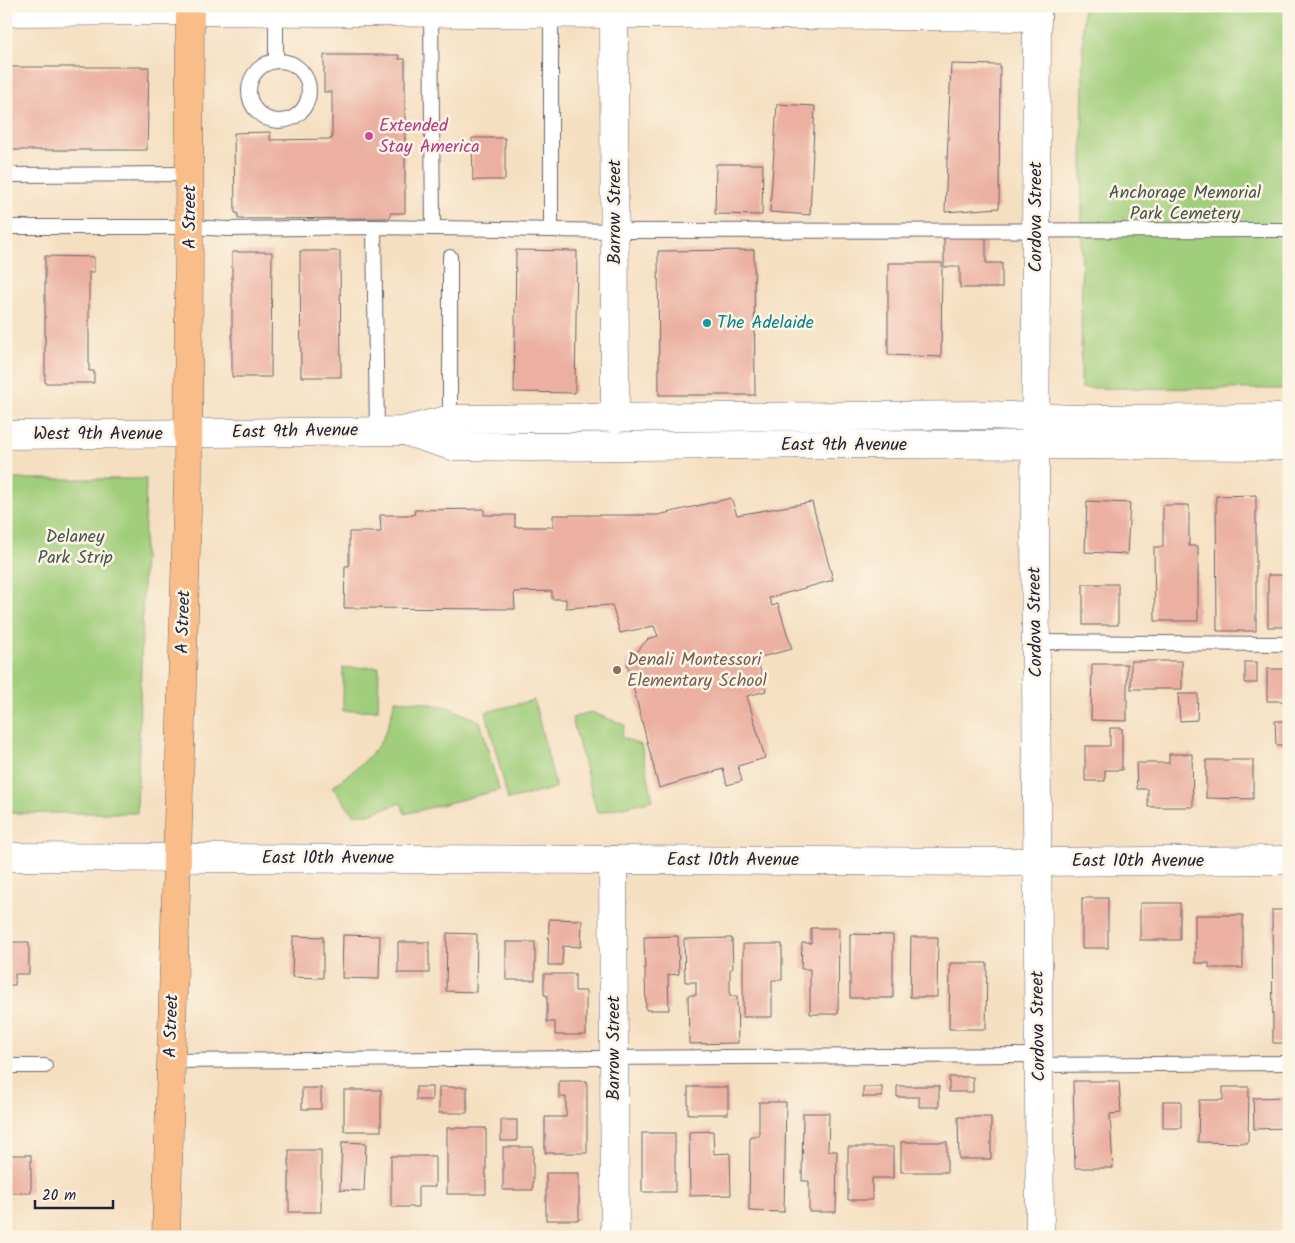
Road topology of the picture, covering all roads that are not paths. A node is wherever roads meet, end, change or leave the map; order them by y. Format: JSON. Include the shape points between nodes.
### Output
{"nodes":[{"id":1,"x":190,"y":9,"type":"edge"},
{"id":2,"x":614,"y":10,"type":"edge"},
{"id":3,"x":6,"y":12,"type":"edge"},
{"id":4,"x":276,"y":12,"type":"junction"},
{"id":5,"x":432,"y":12,"type":"junction"},
{"id":6,"x":1037,"y":12,"type":"edge"},
{"id":7,"x":551,"y":13,"type":"junction"},
{"id":8,"x":276,"y":61,"type":"junction"},
{"id":9,"x":190,"y":174,"type":"junction"},
{"id":10,"x":6,"y":175,"type":"edge"},
{"id":11,"x":6,"y":227,"type":"edge"},
{"id":12,"x":190,"y":227,"type":"junction"},
{"id":13,"x":374,"y":227,"type":"junction"},
{"id":14,"x":433,"y":228,"type":"junction"},
{"id":15,"x":551,"y":230,"type":"junction"},
{"id":16,"x":1036,"y":230,"type":"junction"},
{"id":17,"x":1289,"y":230,"type":"edge"},
{"id":18,"x":615,"y":231,"type":"junction"},
{"id":19,"x":450,"y":257,"type":"dead end"},
{"id":20,"x":1035,"y":417,"type":"junction"},
{"id":21,"x":1289,"y":418,"type":"edge"},
{"id":22,"x":615,"y":419,"type":"junction"},
{"id":23,"x":450,"y":420,"type":"junction"},
{"id":24,"x":389,"y":431,"type":"junction"},
{"id":25,"x":189,"y":433,"type":"junction"},
{"id":26,"x":6,"y":435,"type":"edge"},
{"id":27,"x":1035,"y":446,"type":"junction"},
{"id":28,"x":1289,"y":446,"type":"edge"},
{"id":29,"x":1037,"y":642,"type":"junction"},
{"id":30,"x":1289,"y":644,"type":"edge"},
{"id":31,"x":6,"y":857,"type":"edge"},
{"id":32,"x":177,"y":858,"type":"junction"},
{"id":33,"x":613,"y":860,"type":"junction"},
{"id":34,"x":1289,"y":860,"type":"edge"},
{"id":35,"x":1037,"y":862,"type":"junction"},
{"id":36,"x":614,"y":1058,"type":"junction"},
{"id":37,"x":1040,"y":1060,"type":"junction"},
{"id":38,"x":171,"y":1061,"type":"junction"},
{"id":39,"x":1289,"y":1063,"type":"edge"},
{"id":40,"x":6,"y":1066,"type":"edge"},
{"id":41,"x":45,"y":1066,"type":"dead end"},
{"id":42,"x":166,"y":1237,"type":"edge"},
{"id":43,"x":615,"y":1237,"type":"edge"},
{"id":44,"x":1040,"y":1237,"type":"edge"}],
"edges":[{"from":1,"to":3,"type":"street"},
{"from":1,"to":4,"type":"street"},
{"from":1,"to":9,"type":"main road","name":"A Street"},
{"from":2,"to":6,"type":"street"},
{"from":2,"to":7,"type":"street"},
{"from":2,"to":18,"type":"street","name":"Barrow Street"},
{"from":4,"to":5,"type":"street"},
{"from":4,"to":8,"type":"lane"},
{"from":5,"to":7,"type":"street"},
{"from":5,"to":14,"type":"lane"},
{"from":6,"to":16,"type":"street","name":"Cordova Street"},
{"from":7,"to":15,"type":"lane"},
{"from":8,"to":8,"type":"lane","via":[[267,63],[253,76],[250,95],[253,105],[267,118],[286,120],[302,110],[309,85],[294,64]]},
{"from":9,"to":10,"type":"lane"},
{"from":9,"to":12,"type":"main road","name":"A Street"},
{"from":11,"to":12,"type":"lane"},
{"from":12,"to":13,"type":"lane"},
{"from":12,"to":25,"type":"main road","name":"A Street"},
{"from":13,"to":14,"type":"lane"},
{"from":13,"to":24,"type":"lane"},
{"from":14,"to":15,"type":"lane"},
{"from":15,"to":18,"type":"lane"},
{"from":16,"to":17,"type":"lane"},
{"from":16,"to":18,"type":"lane"},
{"from":16,"to":20,"type":"street","name":"Cordova Street"},
{"from":18,"to":22,"type":"street","name":"Barrow Street"},
{"from":19,"to":23,"type":"lane"},
{"from":20,"to":21,"type":"street","name":"East 9th Avenue"},
{"from":20,"to":22,"type":"street","name":"East 9th Avenue"},
{"from":20,"to":27,"type":"street","name":"Cordova Street"},
{"from":22,"to":23,"type":"street","name":"East 9th Avenue"},
{"from":23,"to":24,"type":"street","name":"East 9th Avenue"},
{"from":24,"to":25,"type":"street","name":"East 9th Avenue"},
{"from":24,"to":27,"type":"street","name":"East 9th Avenue","via":[[451,446]]},
{"from":25,"to":26,"type":"street","name":"West 9th Avenue"},
{"from":25,"to":32,"type":"main road","name":"A Street"},
{"from":27,"to":28,"type":"street","name":"East 9th Avenue"},
{"from":27,"to":29,"type":"street","name":"Cordova Street"},
{"from":29,"to":30,"type":"lane"},
{"from":29,"to":35,"type":"street","name":"Cordova Street"},
{"from":31,"to":32,"type":"street","name":"East 10th Avenue"},
{"from":32,"to":33,"type":"street","name":"East 10th Avenue"},
{"from":32,"to":38,"type":"main road","name":"A Street"},
{"from":33,"to":35,"type":"street","name":"East 10th Avenue"},
{"from":33,"to":36,"type":"street","name":"Barrow Street"},
{"from":34,"to":35,"type":"street","name":"East 10th Avenue"},
{"from":35,"to":37,"type":"street","name":"Cordova Street"},
{"from":36,"to":37,"type":"lane"},
{"from":36,"to":38,"type":"lane"},
{"from":36,"to":43,"type":"street","name":"Barrow Street"},
{"from":37,"to":39,"type":"lane"},
{"from":37,"to":44,"type":"street","name":"Cordova Street"},
{"from":38,"to":42,"type":"main road","name":"A Street"},
{"from":40,"to":41,"type":"lane"}]}
